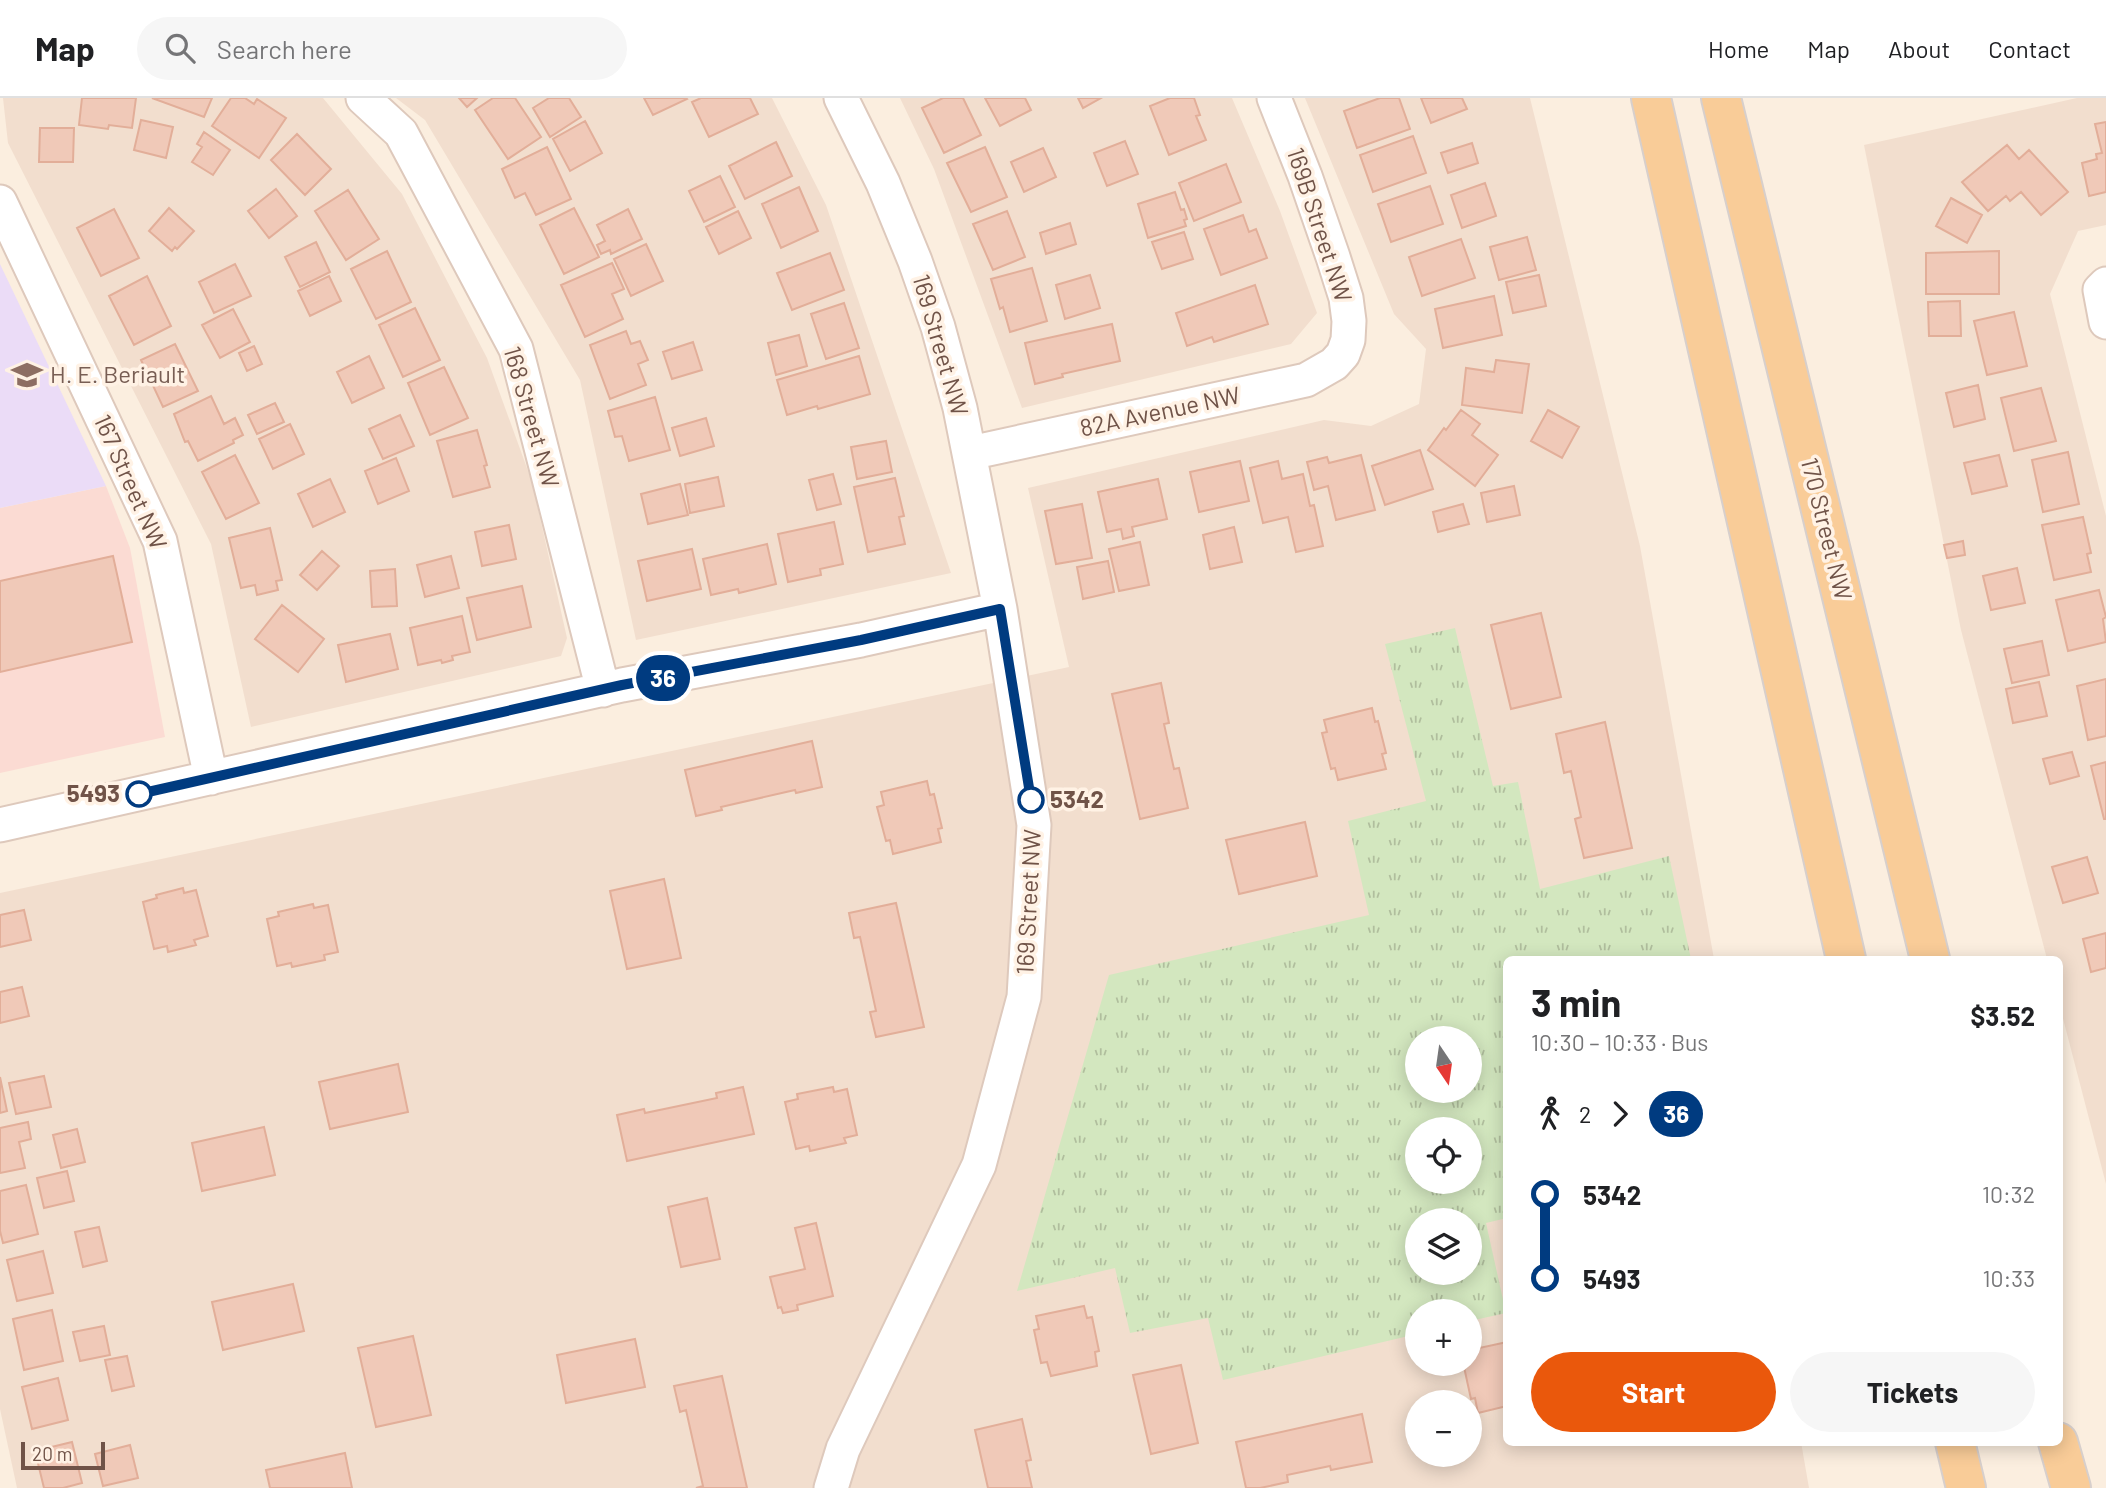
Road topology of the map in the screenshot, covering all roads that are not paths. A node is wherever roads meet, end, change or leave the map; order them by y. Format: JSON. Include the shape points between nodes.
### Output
{"nodes":[{"id":1,"x":363,"y":98,"type":"edge"},
{"id":2,"x":841,"y":98,"type":"edge"},
{"id":3,"x":1274,"y":98,"type":"edge"},
{"id":4,"x":1651,"y":98,"type":"edge"},
{"id":5,"x":1721,"y":98,"type":"edge"},
{"id":6,"x":0,"y":201,"type":"edge"},
{"id":7,"x":1343,"y":354,"type":"joint"},
{"id":8,"x":970,"y":453,"type":"junction"},
{"id":9,"x":1000,"y":609,"type":"junction"},
{"id":10,"x":603,"y":690,"type":"junction"},
{"id":11,"x":211,"y":778,"type":"junction"},
{"id":12,"x":0,"y":825,"type":"edge"},
{"id":13,"x":1845,"y":956,"type":"edge"},
{"id":14,"x":1929,"y":956,"type":"edge"},
{"id":15,"x":1956,"y":1446,"type":"edge"},
{"id":16,"x":2059,"y":1446,"type":"edge"},
{"id":17,"x":831,"y":1488,"type":"edge"},
{"id":18,"x":1966,"y":1488,"type":"edge"},
{"id":19,"x":2071,"y":1488,"type":"edge"}],
"edges":[{"from":1,"to":10,"type":"street","name":"168 Street NW","via":[[401,133],[516,349]]},
{"from":2,"to":8,"type":"street","name":"169 Street NW","via":[[883,183],[939,327]]},
{"from":3,"to":7,"type":"street","name":"169B Street NW","via":[[1346,299],[1348,340]]},
{"from":4,"to":13,"type":"main road"},
{"from":5,"to":14,"type":"main road","name":"170 Street NW"},
{"from":6,"to":11,"type":"street","name":"167 Street NW","via":[[160,541]]},
{"from":7,"to":8,"type":"street","name":"82A Avenue NW","via":[[1306,380]]},
{"from":8,"to":9,"type":"street","name":"169 Street NW"},
{"from":9,"to":10,"type":"street"},
{"from":9,"to":17,"type":"street","name":"169 Street NW","via":[[1034,825],[1024,997],[979,1165],[843,1449]]},
{"from":10,"to":11,"type":"street"},
{"from":11,"to":12,"type":"street"},
{"from":15,"to":18,"type":"main road"},
{"from":16,"to":19,"type":"main road"}]}
